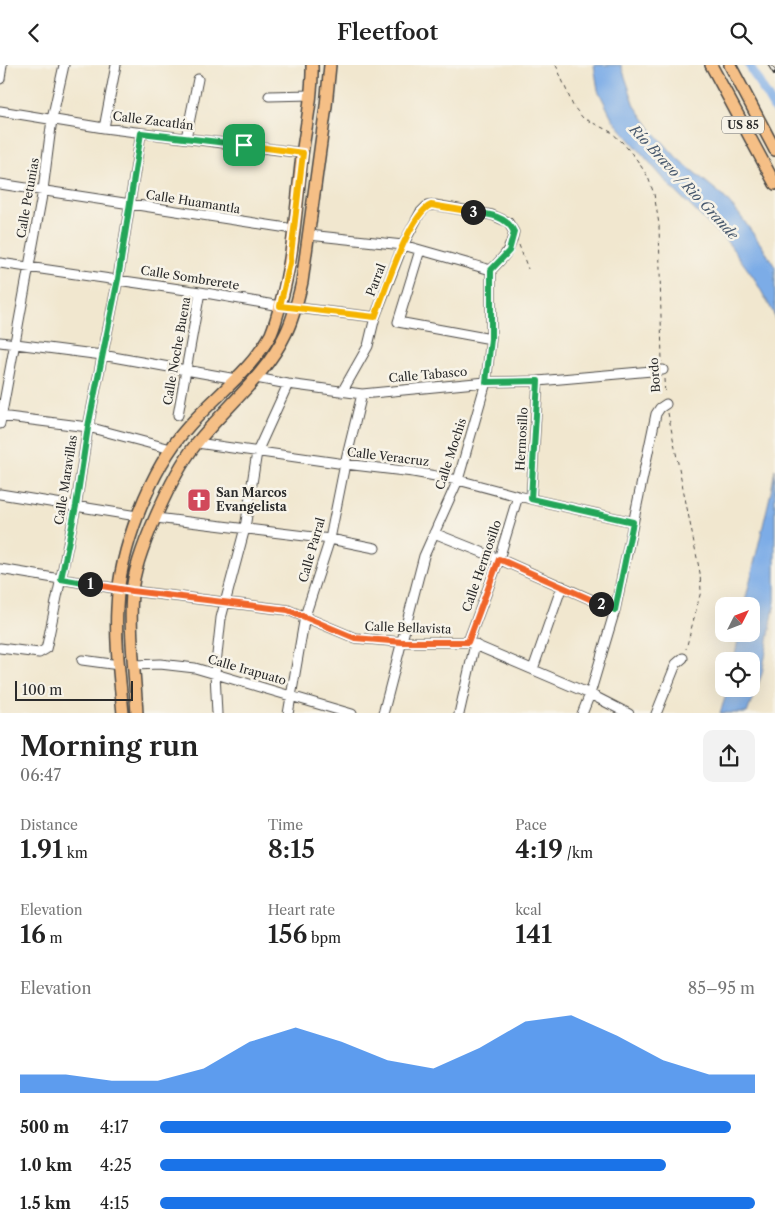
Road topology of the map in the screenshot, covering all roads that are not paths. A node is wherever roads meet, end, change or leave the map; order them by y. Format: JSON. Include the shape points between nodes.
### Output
{"nodes":[{"id":1,"x":2,"y":65,"type":"edge"},
{"id":2,"x":64,"y":65,"type":"edge"},
{"id":3,"x":116,"y":65,"type":"edge"},
{"id":4,"x":312,"y":65,"type":"edge"},
{"id":5,"x":330,"y":65,"type":"edge"},
{"id":6,"x":711,"y":65,"type":"edge"},
{"id":7,"x":730,"y":65,"type":"edge"},
{"id":8,"x":0,"y":79,"type":"edge"},
{"id":9,"x":198,"y":79,"type":"dead end"},
{"id":10,"x":270,"y":95,"type":"dead end"},
{"id":11,"x":311,"y":95,"type":"junction"},
{"id":12,"x":0,"y":111,"type":"edge"},
{"id":13,"x":52,"y":119,"type":"junction"},
{"id":14,"x":104,"y":128,"type":"junction"},
{"id":15,"x":141,"y":133,"type":"junction"},
{"id":16,"x":186,"y":138,"type":"junction"},
{"id":17,"x":775,"y":150,"type":"edge"},
{"id":18,"x":303,"y":153,"type":"junction"},
{"id":19,"x":774,"y":181,"type":"edge"},
{"id":20,"x":0,"y":184,"type":"edge"},
{"id":21,"x":44,"y":190,"type":"junction"},
{"id":22,"x":130,"y":205,"type":"junction"},
{"id":23,"x":294,"y":229,"type":"junction"},
{"id":24,"x":309,"y":235,"type":"junction"},
{"id":25,"x":403,"y":245,"type":"junction"},
{"id":26,"x":420,"y":250,"type":"junction"},
{"id":27,"x":0,"y":263,"type":"edge"},
{"id":28,"x":28,"y":266,"type":"junction"},
{"id":29,"x":491,"y":270,"type":"junction"},
{"id":30,"x":118,"y":279,"type":"junction"},
{"id":31,"x":200,"y":292,"type":"junction"},
{"id":32,"x":280,"y":306,"type":"junction"},
{"id":33,"x":296,"y":308,"type":"junction"},
{"id":34,"x":375,"y":317,"type":"junction"},
{"id":35,"x":491,"y":339,"type":"junction"},
{"id":36,"x":0,"y":342,"type":"edge"},
{"id":37,"x":15,"y":344,"type":"junction"},
{"id":38,"x":102,"y":355,"type":"junction"},
{"id":39,"x":187,"y":369,"type":"junction"},
{"id":40,"x":663,"y":370,"type":"road end"},
{"id":41,"x":256,"y":378,"type":"junction"},
{"id":42,"x":236,"y":379,"type":"junction"},
{"id":43,"x":538,"y":381,"type":"junction"},
{"id":44,"x":486,"y":382,"type":"junction"},
{"id":45,"x":288,"y":384,"type":"junction"},
{"id":46,"x":342,"y":392,"type":"junction"},
{"id":47,"x":362,"y":394,"type":"junction"},
{"id":48,"x":666,"y":404,"type":"road end"},
{"id":49,"x":178,"y":415,"type":"dead end"},
{"id":50,"x":0,"y":418,"type":"edge"},
{"id":51,"x":88,"y":427,"type":"junction"},
{"id":52,"x":197,"y":443,"type":"junction"},
{"id":53,"x":171,"y":449,"type":"junction"},
{"id":54,"x":256,"y":452,"type":"junction"},
{"id":55,"x":345,"y":464,"type":"junction"},
{"id":56,"x":458,"y":480,"type":"junction"},
{"id":57,"x":0,"y":494,"type":"edge"},
{"id":58,"x":518,"y":497,"type":"junction"},
{"id":59,"x":531,"y":499,"type":"junction"},
{"id":60,"x":76,"y":506,"type":"junction"},
{"id":61,"x":137,"y":516,"type":"junction"},
{"id":62,"x":156,"y":518,"type":"junction"},
{"id":63,"x":633,"y":522,"type":"junction"},
{"id":64,"x":245,"y":529,"type":"junction"},
{"id":65,"x":434,"y":533,"type":"junction"},
{"id":66,"x":330,"y":539,"type":"junction"},
{"id":67,"x":375,"y":548,"type":"dead end"},
{"id":68,"x":499,"y":559,"type":"junction"},
{"id":69,"x":0,"y":569,"type":"edge"},
{"id":70,"x":61,"y":579,"type":"junction"},
{"id":71,"x":562,"y":587,"type":"junction"},
{"id":72,"x":118,"y":588,"type":"junction"},
{"id":73,"x":132,"y":591,"type":"junction"},
{"id":74,"x":225,"y":602,"type":"junction"},
{"id":75,"x":615,"y":610,"type":"junction"},
{"id":76,"x":305,"y":616,"type":"junction"},
{"id":77,"x":402,"y":642,"type":"junction"},
{"id":78,"x":472,"y":643,"type":"junction"},
{"id":79,"x":0,"y":648,"type":"edge"},
{"id":80,"x":683,"y":658,"type":"road end"},
{"id":81,"x":82,"y":660,"type":"dead end"},
{"id":82,"x":119,"y":665,"type":"junction"},
{"id":83,"x":134,"y":665,"type":"junction"},
{"id":84,"x":534,"y":669,"type":"junction"},
{"id":85,"x":216,"y":673,"type":"junction"},
{"id":86,"x":590,"y":694,"type":"junction"},
{"id":87,"x":291,"y":696,"type":"junction"},
{"id":88,"x":123,"y":713,"type":"edge"},
{"id":89,"x":137,"y":713,"type":"edge"},
{"id":90,"x":217,"y":713,"type":"edge"},
{"id":91,"x":288,"y":713,"type":"edge"},
{"id":92,"x":352,"y":713,"type":"edge"},
{"id":93,"x":383,"y":713,"type":"edge"},
{"id":94,"x":459,"y":713,"type":"edge"},
{"id":95,"x":582,"y":713,"type":"edge"},
{"id":96,"x":629,"y":713,"type":"edge"},
{"id":97,"x":656,"y":713,"type":"edge"}],
"edges":[{"from":1,"to":8,"type":"street"},
{"from":2,"to":13,"type":"street","name":"Calle Petunias"},
{"from":3,"to":14,"type":"street"},
{"from":4,"to":11,"type":"main road"},
{"from":5,"to":24,"type":"main road"},
{"from":6,"to":19,"type":"main road","number":"US 85"},
{"from":7,"to":17,"type":"main road","number":"US 85"},
{"from":9,"to":16,"type":"street"},
{"from":10,"to":11,"type":"street"},
{"from":11,"to":18,"type":"main road"},
{"from":12,"to":13,"type":"street","name":"Calle Zacatlán"},
{"from":13,"to":14,"type":"street","name":"Calle Zacatlán"},
{"from":13,"to":21,"type":"street","name":"Calle Petunias"},
{"from":14,"to":15,"type":"street","name":"Calle Zacatlán"},
{"from":15,"to":16,"type":"street","name":"Calle Zacatlán"},
{"from":15,"to":22,"type":"street","name":"Calle Maravillas"},
{"from":16,"to":18,"type":"street","name":"Calle Zacatlán"},
{"from":18,"to":23,"type":"main road"},
{"from":20,"to":21,"type":"street","name":"Calle Huamantla"},
{"from":21,"to":22,"type":"street","name":"Calle Huamantla"},
{"from":21,"to":28,"type":"street","name":"Calle Petunias"},
{"from":22,"to":23,"type":"street","name":"Calle Huamantla"},
{"from":22,"to":30,"type":"street","name":"Calle Maravillas"},
{"from":23,"to":32,"type":"main road"},
{"from":24,"to":25,"type":"street"},
{"from":24,"to":33,"type":"main road"},
{"from":25,"to":26,"type":"street"},
{"from":25,"to":29,"type":"street","name":"Parral","via":[[427,206],[492,215],[508,222],[514,232],[509,251]]},
{"from":25,"to":34,"type":"street","name":"Parral"},
{"from":26,"to":29,"type":"street"},
{"from":26,"to":35,"type":"street","via":[[398,322]]},
{"from":27,"to":28,"type":"street","name":"Calle Sombrerete"},
{"from":28,"to":30,"type":"street","name":"Calle Sombrerete"},
{"from":28,"to":37,"type":"street","name":"Calle Petunias"},
{"from":29,"to":35,"type":"street","name":"Calle Mochis"},
{"from":30,"to":31,"type":"street","name":"Calle Sombrerete"},
{"from":30,"to":38,"type":"street","name":"Calle Maravillas"},
{"from":31,"to":32,"type":"street","name":"Calle Sombrerete"},
{"from":31,"to":39,"type":"street","name":"Calle Noche Buena"},
{"from":32,"to":33,"type":"street","name":"Calle Sombrerete"},
{"from":32,"to":42,"type":"main road","via":[[266,343]]},
{"from":33,"to":34,"type":"street","name":"Calle Sombrerete"},
{"from":33,"to":41,"type":"main road","via":[[280,345]]},
{"from":34,"to":46,"type":"street","name":"Parral","via":[[368,346]]},
{"from":35,"to":44,"type":"street","name":"Calle Mochis"},
{"from":36,"to":37,"type":"street"},
{"from":37,"to":38,"type":"street"},
{"from":37,"to":50,"type":"street","name":"Calle Petunias"},
{"from":38,"to":39,"type":"street"},
{"from":38,"to":51,"type":"street","name":"Calle Maravillas"},
{"from":39,"to":42,"type":"street"},
{"from":39,"to":49,"type":"street","name":"Calle Noche Buena"},
{"from":40,"to":43,"type":"street","name":"Calle Tabasco"},
{"from":41,"to":45,"type":"street","name":"Calle Tabasco"},
{"from":41,"to":52,"type":"main road"},
{"from":42,"to":53,"type":"main road","via":[[188,427]]},
{"from":43,"to":44,"type":"street","name":"Calle Tabasco"},
{"from":43,"to":59,"type":"street","name":"Hermosillo"},
{"from":44,"to":47,"type":"street","name":"Calle Tabasco"},
{"from":44,"to":56,"type":"street","name":"Calle Mochis"},
{"from":45,"to":46,"type":"street","name":"Calle Tabasco"},
{"from":45,"to":54,"type":"street"},
{"from":46,"to":47,"type":"street","name":"Calle Tabasco"},
{"from":47,"to":55,"type":"street","name":"Calle Parral"},
{"from":48,"to":63,"type":"street","via":[[656,414]]},
{"from":50,"to":51,"type":"street"},
{"from":51,"to":53,"type":"street"},
{"from":51,"to":60,"type":"street","name":"Calle Maravillas"},
{"from":52,"to":54,"type":"street","name":"Calle Veracruz"},
{"from":52,"to":62,"type":"main road","via":[[183,462]]},
{"from":53,"to":61,"type":"main road"},
{"from":54,"to":55,"type":"street","name":"Calle Veracruz"},
{"from":54,"to":64,"type":"street"},
{"from":55,"to":56,"type":"street","name":"Calle Veracruz","via":[[413,471]]},
{"from":55,"to":66,"type":"street","name":"Calle Parral"},
{"from":56,"to":58,"type":"street","name":"Calle Veracruz"},
{"from":56,"to":65,"type":"street","name":"Calle Mochis"},
{"from":57,"to":60,"type":"street"},
{"from":58,"to":59,"type":"street","name":"Calle Veracruz"},
{"from":58,"to":68,"type":"street","name":"Calle Hermosillo"},
{"from":59,"to":63,"type":"street","name":"Calle Veracruz"},
{"from":60,"to":61,"type":"street"},
{"from":60,"to":70,"type":"street","name":"Calle Maravillas"},
{"from":61,"to":72,"type":"main road"},
{"from":62,"to":64,"type":"street"},
{"from":62,"to":73,"type":"main road"},
{"from":63,"to":75,"type":"street"},
{"from":64,"to":66,"type":"street"},
{"from":64,"to":74,"type":"street"},
{"from":65,"to":68,"type":"street"},
{"from":65,"to":77,"type":"street","name":"Calle Mochis","via":[[424,556]]},
{"from":66,"to":67,"type":"street"},
{"from":66,"to":76,"type":"street","name":"Calle Parral"},
{"from":68,"to":71,"type":"street"},
{"from":68,"to":78,"type":"street","name":"Calle Hermosillo"},
{"from":69,"to":70,"type":"street","name":"Calle Bellavista"},
{"from":70,"to":72,"type":"street","name":"Calle Bellavista"},
{"from":70,"to":79,"type":"street","name":"Calle Maravillas","via":[[48,645],[42,652]]},
{"from":71,"to":75,"type":"street"},
{"from":71,"to":84,"type":"street"},
{"from":72,"to":73,"type":"street","name":"Calle Bellavista"},
{"from":72,"to":82,"type":"main road"},
{"from":73,"to":74,"type":"street","name":"Calle Bellavista"},
{"from":73,"to":83,"type":"main road"},
{"from":74,"to":76,"type":"street","name":"Calle Bellavista","via":[[288,610]]},
{"from":74,"to":85,"type":"street"},
{"from":75,"to":86,"type":"street"},
{"from":76,"to":77,"type":"street","name":"Calle Bellavista","via":[[355,638]]},
{"from":76,"to":87,"type":"street","name":"Calle Parral"},
{"from":77,"to":78,"type":"street","name":"Calle Bellavista"},
{"from":77,"to":93,"type":"street","name":"Calle Mochis"},
{"from":78,"to":84,"type":"street","name":"Calle Bellavista"},
{"from":78,"to":94,"type":"street","name":"Calle Hermosillo"},
{"from":80,"to":97,"type":"street","via":[[676,664]]},
{"from":81,"to":82,"type":"street"},
{"from":82,"to":88,"type":"main road"},
{"from":83,"to":85,"type":"street","name":"Calle Irapuato","via":[[180,665]]},
{"from":83,"to":89,"type":"main road"},
{"from":84,"to":86,"type":"street","name":"Calle Bellavista"},
{"from":85,"to":87,"type":"street","name":"Calle Irapuato"},
{"from":85,"to":90,"type":"street"},
{"from":86,"to":95,"type":"street"},
{"from":86,"to":96,"type":"street","name":"Calle Bellavista"},
{"from":87,"to":91,"type":"street","name":"Calle Parral"},
{"from":87,"to":92,"type":"street","name":"Calle Irapuato"}]}
